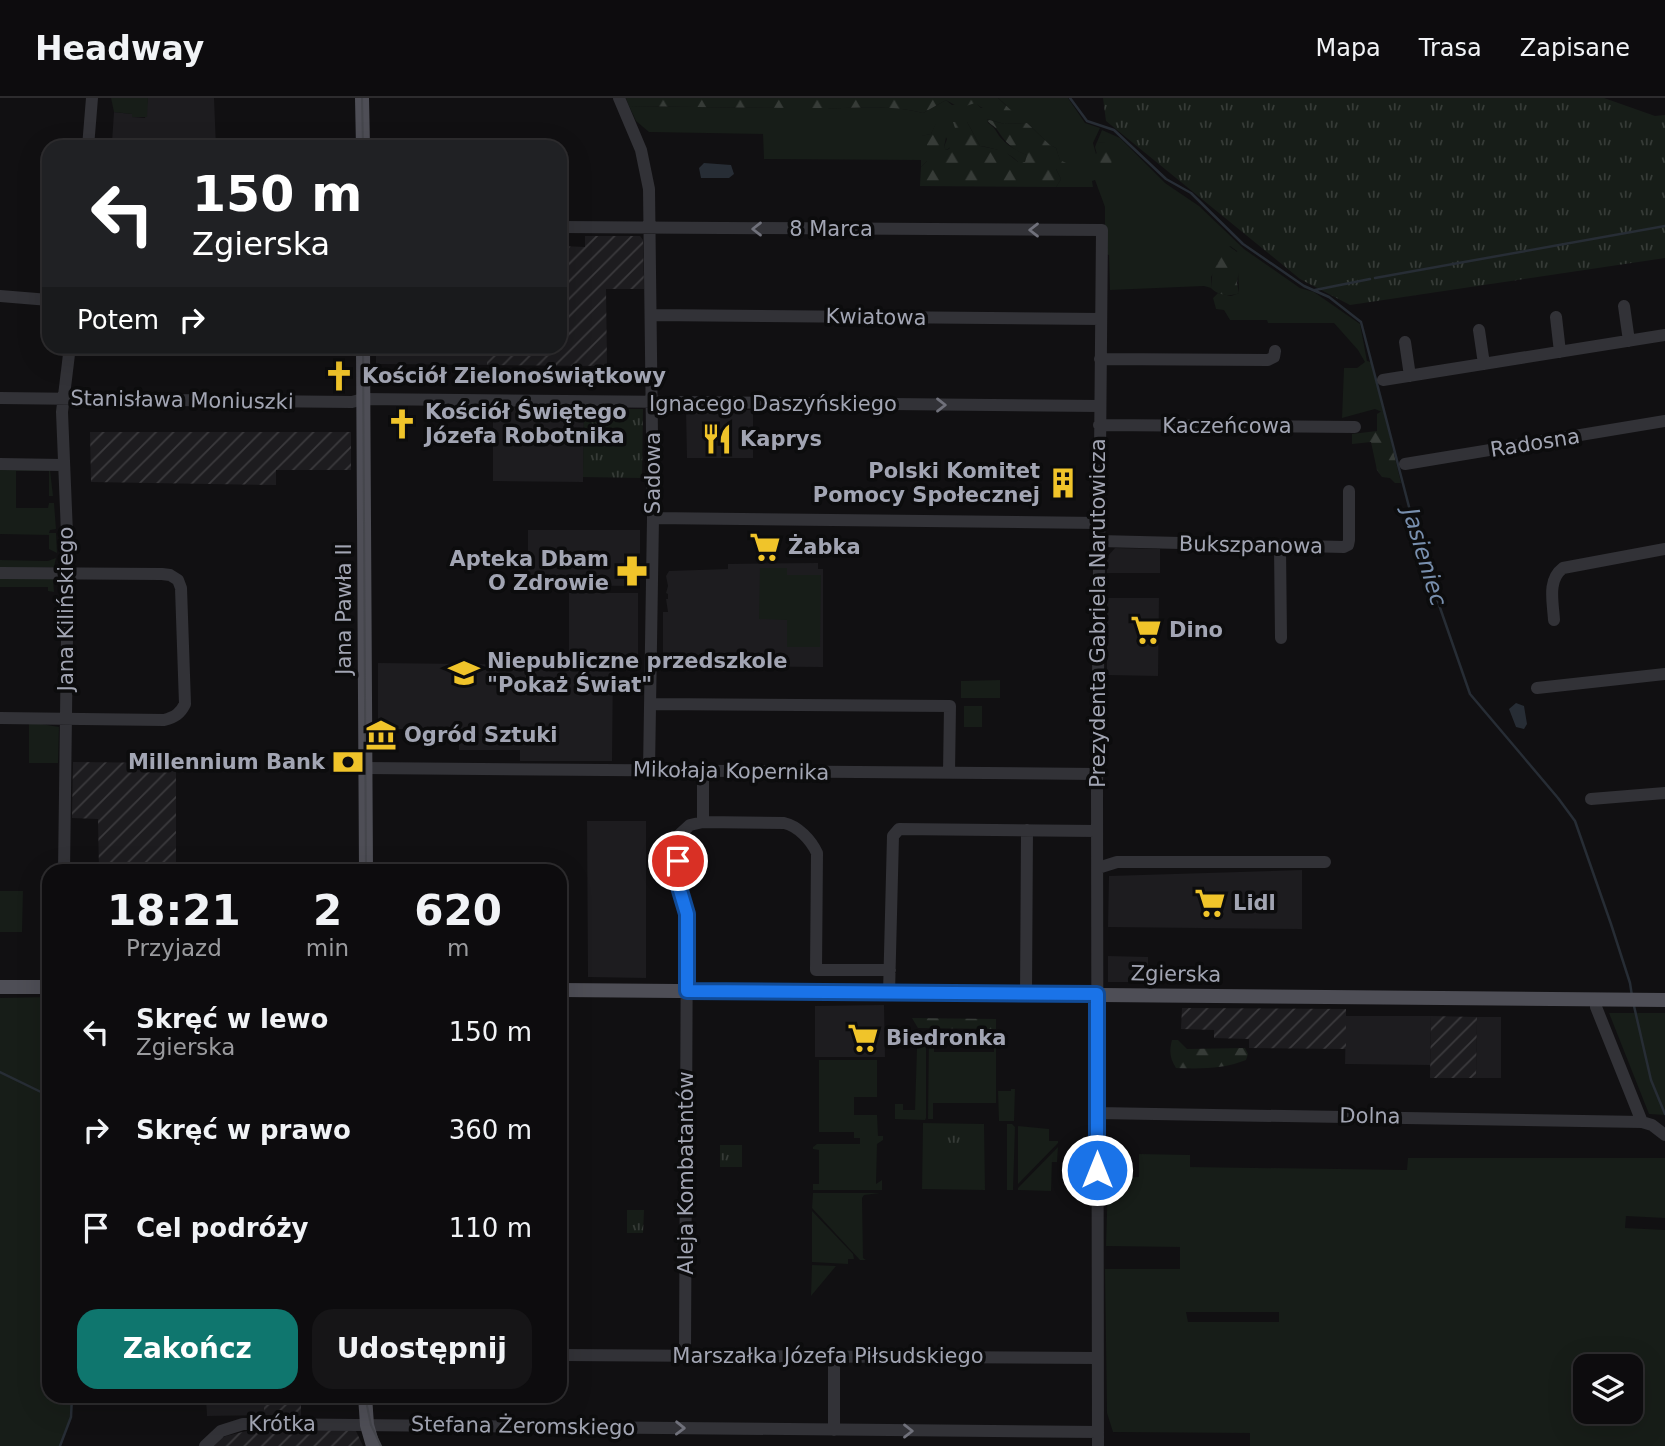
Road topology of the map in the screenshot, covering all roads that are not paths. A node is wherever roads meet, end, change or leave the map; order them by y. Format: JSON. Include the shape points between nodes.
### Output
{"nodes":[{"id":1,"x":92,"y":98,"type":"edge"},
{"id":2,"x":362,"y":98,"type":"edge"},
{"id":3,"x":619,"y":98,"type":"edge"},
{"id":4,"x":89,"y":140,"type":"edge"},
{"id":5,"x":363,"y":140,"type":"edge"},
{"id":6,"x":567,"y":228,"type":"edge"},
{"id":7,"x":650,"y":228,"type":"junction"},
{"id":8,"x":1102,"y":230,"type":"joint"},
{"id":9,"x":0,"y":296,"type":"edge"},
{"id":10,"x":42,"y":299,"type":"edge"},
{"id":11,"x":1624,"y":306,"type":"dead end"},
{"id":12,"x":651,"y":315,"type":"junction"},
{"id":13,"x":1556,"y":317,"type":"dead end"},
{"id":14,"x":1101,"y":319,"type":"junction"},
{"id":15,"x":1479,"y":330,"type":"dead end"},
{"id":16,"x":1665,"y":335,"type":"edge"},
{"id":17,"x":1629,"y":341,"type":"junction"},
{"id":18,"x":1405,"y":342,"type":"dead end"},
{"id":19,"x":1275,"y":351,"type":"dead end"},
{"id":20,"x":1560,"y":352,"type":"junction"},
{"id":21,"x":69,"y":354,"type":"edge"},
{"id":22,"x":363,"y":354,"type":"edge"},
{"id":23,"x":1100,"y":359,"type":"junction"},
{"id":24,"x":1484,"y":364,"type":"junction"},
{"id":25,"x":1410,"y":376,"type":"junction"},
{"id":26,"x":1383,"y":380,"type":"dead end"},
{"id":27,"x":0,"y":398,"type":"edge"},
{"id":28,"x":63,"y":399,"type":"junction"},
{"id":29,"x":363,"y":399,"type":"junction"},
{"id":30,"x":653,"y":403,"type":"junction"},
{"id":31,"x":1099,"y":406,"type":"junction"},
{"id":32,"x":1665,"y":421,"type":"edge"},
{"id":33,"x":1099,"y":425,"type":"junction"},
{"id":34,"x":1354,"y":427,"type":"dead end"},
{"id":35,"x":0,"y":464,"type":"edge"},
{"id":36,"x":1405,"y":464,"type":"dead end"},
{"id":37,"x":62,"y":465,"type":"junction"},
{"id":38,"x":1349,"y":491,"type":"dead end"},
{"id":39,"x":653,"y":518,"type":"junction"},
{"id":40,"x":1099,"y":523,"type":"junction"},
{"id":41,"x":1099,"y":541,"type":"junction"},
{"id":42,"x":1280,"y":547,"type":"junction"},
{"id":43,"x":1665,"y":549,"type":"edge"},
{"id":44,"x":0,"y":573,"type":"edge"},
{"id":45,"x":68,"y":573,"type":"junction"},
{"id":46,"x":1554,"y":620,"type":"dead end"},
{"id":47,"x":1281,"y":638,"type":"dead end"},
{"id":48,"x":1665,"y":674,"type":"edge"},
{"id":49,"x":1536,"y":688,"type":"dead end"},
{"id":50,"x":650,"y":704,"type":"junction"},
{"id":51,"x":0,"y":719,"type":"edge"},
{"id":52,"x":66,"y":719,"type":"junction"},
{"id":53,"x":365,"y":768,"type":"junction"},
{"id":54,"x":649,"y":770,"type":"junction"},
{"id":55,"x":703,"y":771,"type":"junction"},
{"id":56,"x":949,"y":773,"type":"junction"},
{"id":57,"x":1097,"y":774,"type":"junction"},
{"id":58,"x":1665,"y":793,"type":"edge"},
{"id":59,"x":1591,"y":799,"type":"dead end"},
{"id":60,"x":704,"y":822,"type":"junction"},
{"id":61,"x":1027,"y":830,"type":"junction"},
{"id":62,"x":1097,"y":831,"type":"junction"},
{"id":63,"x":1325,"y":862,"type":"dead end"},
{"id":64,"x":64,"y":864,"type":"edge"},
{"id":65,"x":366,"y":864,"type":"edge"},
{"id":66,"x":1098,"y":868,"type":"junction"},
{"id":67,"x":890,"y":970,"type":"junction"},
{"id":68,"x":0,"y":987,"type":"edge"},
{"id":69,"x":42,"y":987,"type":"edge"},
{"id":70,"x":567,"y":990,"type":"edge"},
{"id":71,"x":687,"y":991,"type":"junction"},
{"id":72,"x":889,"y":993,"type":"junction"},
{"id":73,"x":1026,"y":994,"type":"junction"},
{"id":74,"x":1097,"y":994,"type":"junction"},
{"id":75,"x":1596,"y":999,"type":"junction"},
{"id":76,"x":1665,"y":1000,"type":"edge"},
{"id":77,"x":1097,"y":1113,"type":"junction"},
{"id":78,"x":1642,"y":1122,"type":"junction"},
{"id":79,"x":1665,"y":1135,"type":"edge"},
{"id":80,"x":685,"y":1354,"type":"junction"},
{"id":81,"x":567,"y":1355,"type":"edge"},
{"id":82,"x":834,"y":1356,"type":"junction"},
{"id":83,"x":1097,"y":1358,"type":"junction"},
{"id":84,"x":365,"y":1403,"type":"edge"},
{"id":85,"x":367,"y":1425,"type":"junction"},
{"id":86,"x":834,"y":1430,"type":"junction"},
{"id":87,"x":1098,"y":1432,"type":"junction"},
{"id":88,"x":205,"y":1446,"type":"edge"},
{"id":89,"x":373,"y":1446,"type":"edge"},
{"id":90,"x":1098,"y":1446,"type":"edge"}],
"edges":[{"from":1,"to":4,"type":"street"},
{"from":2,"to":5,"type":"main road"},
{"from":3,"to":7,"type":"street","name":"Sadowa","via":[[645,161]]},
{"from":6,"to":7,"type":"street","name":"8 Marca"},
{"from":8,"to":7,"type":"street","name":"8 Marca","one_way":true},
{"from":7,"to":12,"type":"street","name":"Sadowa"},
{"from":8,"to":14,"type":"street","name":"Prezydenta Gabriela Narutowicza"},
{"from":9,"to":10,"type":"street"},
{"from":11,"to":17,"type":"street"},
{"from":12,"to":14,"type":"street","name":"Kwiatowa"},
{"from":12,"to":30,"type":"street","name":"Sadowa"},
{"from":13,"to":20,"type":"street"},
{"from":14,"to":23,"type":"street","name":"Prezydenta Gabriela Narutowicza"},
{"from":15,"to":24,"type":"street"},
{"from":16,"to":17,"type":"street"},
{"from":17,"to":20,"type":"street"},
{"from":18,"to":25,"type":"street"},
{"from":19,"to":23,"type":"street","via":[[1268,360]]},
{"from":20,"to":24,"type":"street"},
{"from":21,"to":28,"type":"street","name":"Jana Kilińskiego"},
{"from":22,"to":29,"type":"main road","name":"Jana Pawła II"},
{"from":23,"to":31,"type":"street","name":"Prezydenta Gabriela Narutowicza"},
{"from":24,"to":25,"type":"street"},
{"from":25,"to":26,"type":"street"},
{"from":27,"to":28,"type":"street","name":"Stanisława Moniuszki"},
{"from":28,"to":29,"type":"street","name":"Stanisława Moniuszki"},
{"from":28,"to":37,"type":"street","name":"Jana Kilińskiego"},
{"from":29,"to":30,"type":"street","name":"Ignacego Daszyńskiego"},
{"from":29,"to":53,"type":"main road","name":"Jana Pawła II"},
{"from":30,"to":31,"type":"street","name":"Ignacego Daszyńskiego","one_way":true},
{"from":30,"to":39,"type":"street","name":"Sadowa"},
{"from":31,"to":33,"type":"street","name":"Prezydenta Gabriela Narutowicza"},
{"from":32,"to":36,"type":"street","name":"Radosna"},
{"from":33,"to":34,"type":"street","name":"Kaczeńcowa"},
{"from":33,"to":40,"type":"street","name":"Prezydenta Gabriela Narutowicza"},
{"from":35,"to":37,"type":"street"},
{"from":37,"to":45,"type":"street","name":"Jana Kilińskiego"},
{"from":38,"to":42,"type":"street","name":"Bukszpanowa","via":[[1348,545]]},
{"from":39,"to":40,"type":"street"},
{"from":39,"to":50,"type":"street","name":"Sadowa"},
{"from":40,"to":41,"type":"street","name":"Prezydenta Gabriela Narutowicza"},
{"from":41,"to":42,"type":"street","name":"Bukszpanowa"},
{"from":41,"to":57,"type":"street","name":"Prezydenta Gabriela Narutowicza"},
{"from":42,"to":47,"type":"street"},
{"from":43,"to":46,"type":"street","via":[[1563,568],[1552,588]]},
{"from":44,"to":45,"type":"street"},
{"from":45,"to":52,"type":"street","name":"Jana Kilińskiego"},
{"from":45,"to":52,"type":"street","via":[[162,574],[178,580],[185,704],[181,712],[164,720]]},
{"from":48,"to":49,"type":"street"},
{"from":50,"to":54,"type":"street","name":"Sadowa"},
{"from":50,"to":56,"type":"street","via":[[950,706]]},
{"from":51,"to":52,"type":"street"},
{"from":52,"to":64,"type":"street","name":"Jana Kilińskiego"},
{"from":53,"to":54,"type":"street","name":"Mikołaja Kopernika"},
{"from":53,"to":65,"type":"main road","name":"Jana Pawła II"},
{"from":54,"to":55,"type":"street","name":"Mikołaja Kopernika"},
{"from":55,"to":56,"type":"street","name":"Mikołaja Kopernika"},
{"from":55,"to":60,"type":"street"},
{"from":56,"to":57,"type":"street","name":"Mikołaja Kopernika"},
{"from":57,"to":62,"type":"street","name":"Prezydenta Gabriela Narutowicza"},
{"from":58,"to":59,"type":"street"},
{"from":60,"to":67,"type":"street","via":[[794,826],[817,853],[816,970]]},
{"from":60,"to":71,"type":"street","name":"Aleja Kombatantów","via":[[690,825],[678,836],[679,887],[687,914]]},
{"from":61,"to":62,"type":"street"},
{"from":61,"to":67,"type":"street","via":[[895,832]]},
{"from":61,"to":73,"type":"street"},
{"from":62,"to":66,"type":"street","name":"Prezydenta Gabriela Narutowicza"},
{"from":63,"to":66,"type":"street","via":[[1117,862]]},
{"from":66,"to":74,"type":"street","name":"Prezydenta Gabriela Narutowicza"},
{"from":67,"to":72,"type":"street"},
{"from":68,"to":69,"type":"main road"},
{"from":70,"to":71,"type":"main road","name":"Zgierska"},
{"from":71,"to":72,"type":"main road","name":"Zgierska"},
{"from":71,"to":80,"type":"street","name":"Aleja Kombatantów"},
{"from":72,"to":73,"type":"main road","name":"Zgierska"},
{"from":73,"to":74,"type":"main road","name":"Zgierska"},
{"from":74,"to":75,"type":"main road","name":"Zgierska"},
{"from":74,"to":77,"type":"street","name":"Prezydenta Gabriela Narutowicza"},
{"from":75,"to":76,"type":"main road","name":"Zgierska"},
{"from":75,"to":78,"type":"street"},
{"from":77,"to":78,"type":"street","name":"Dolna"},
{"from":77,"to":83,"type":"street","name":"Prezydenta Gabriela Narutowicza"},
{"from":78,"to":79,"type":"street"},
{"from":80,"to":81,"type":"street","name":"Marszałka Józefa Piłsudskiego"},
{"from":80,"to":82,"type":"street","name":"Marszałka Józefa Piłsudskiego"},
{"from":82,"to":83,"type":"street","name":"Marszałka Józefa Piłsudskiego"},
{"from":82,"to":86,"type":"street"},
{"from":83,"to":87,"type":"street","name":"Prezydenta Gabriela Narutowicza"},
{"from":84,"to":85,"type":"main road"},
{"from":85,"to":86,"type":"street","name":"Stefana Żeromskiego","one_way":true},
{"from":85,"to":88,"type":"street","name":"Krótka","via":[[237,1424],[216,1434]]},
{"from":85,"to":89,"type":"main road"},
{"from":86,"to":87,"type":"street","name":"Stefana Żeromskiego","one_way":true},
{"from":87,"to":90,"type":"street","name":"Prezydenta Gabriela Narutowicza"}]}
